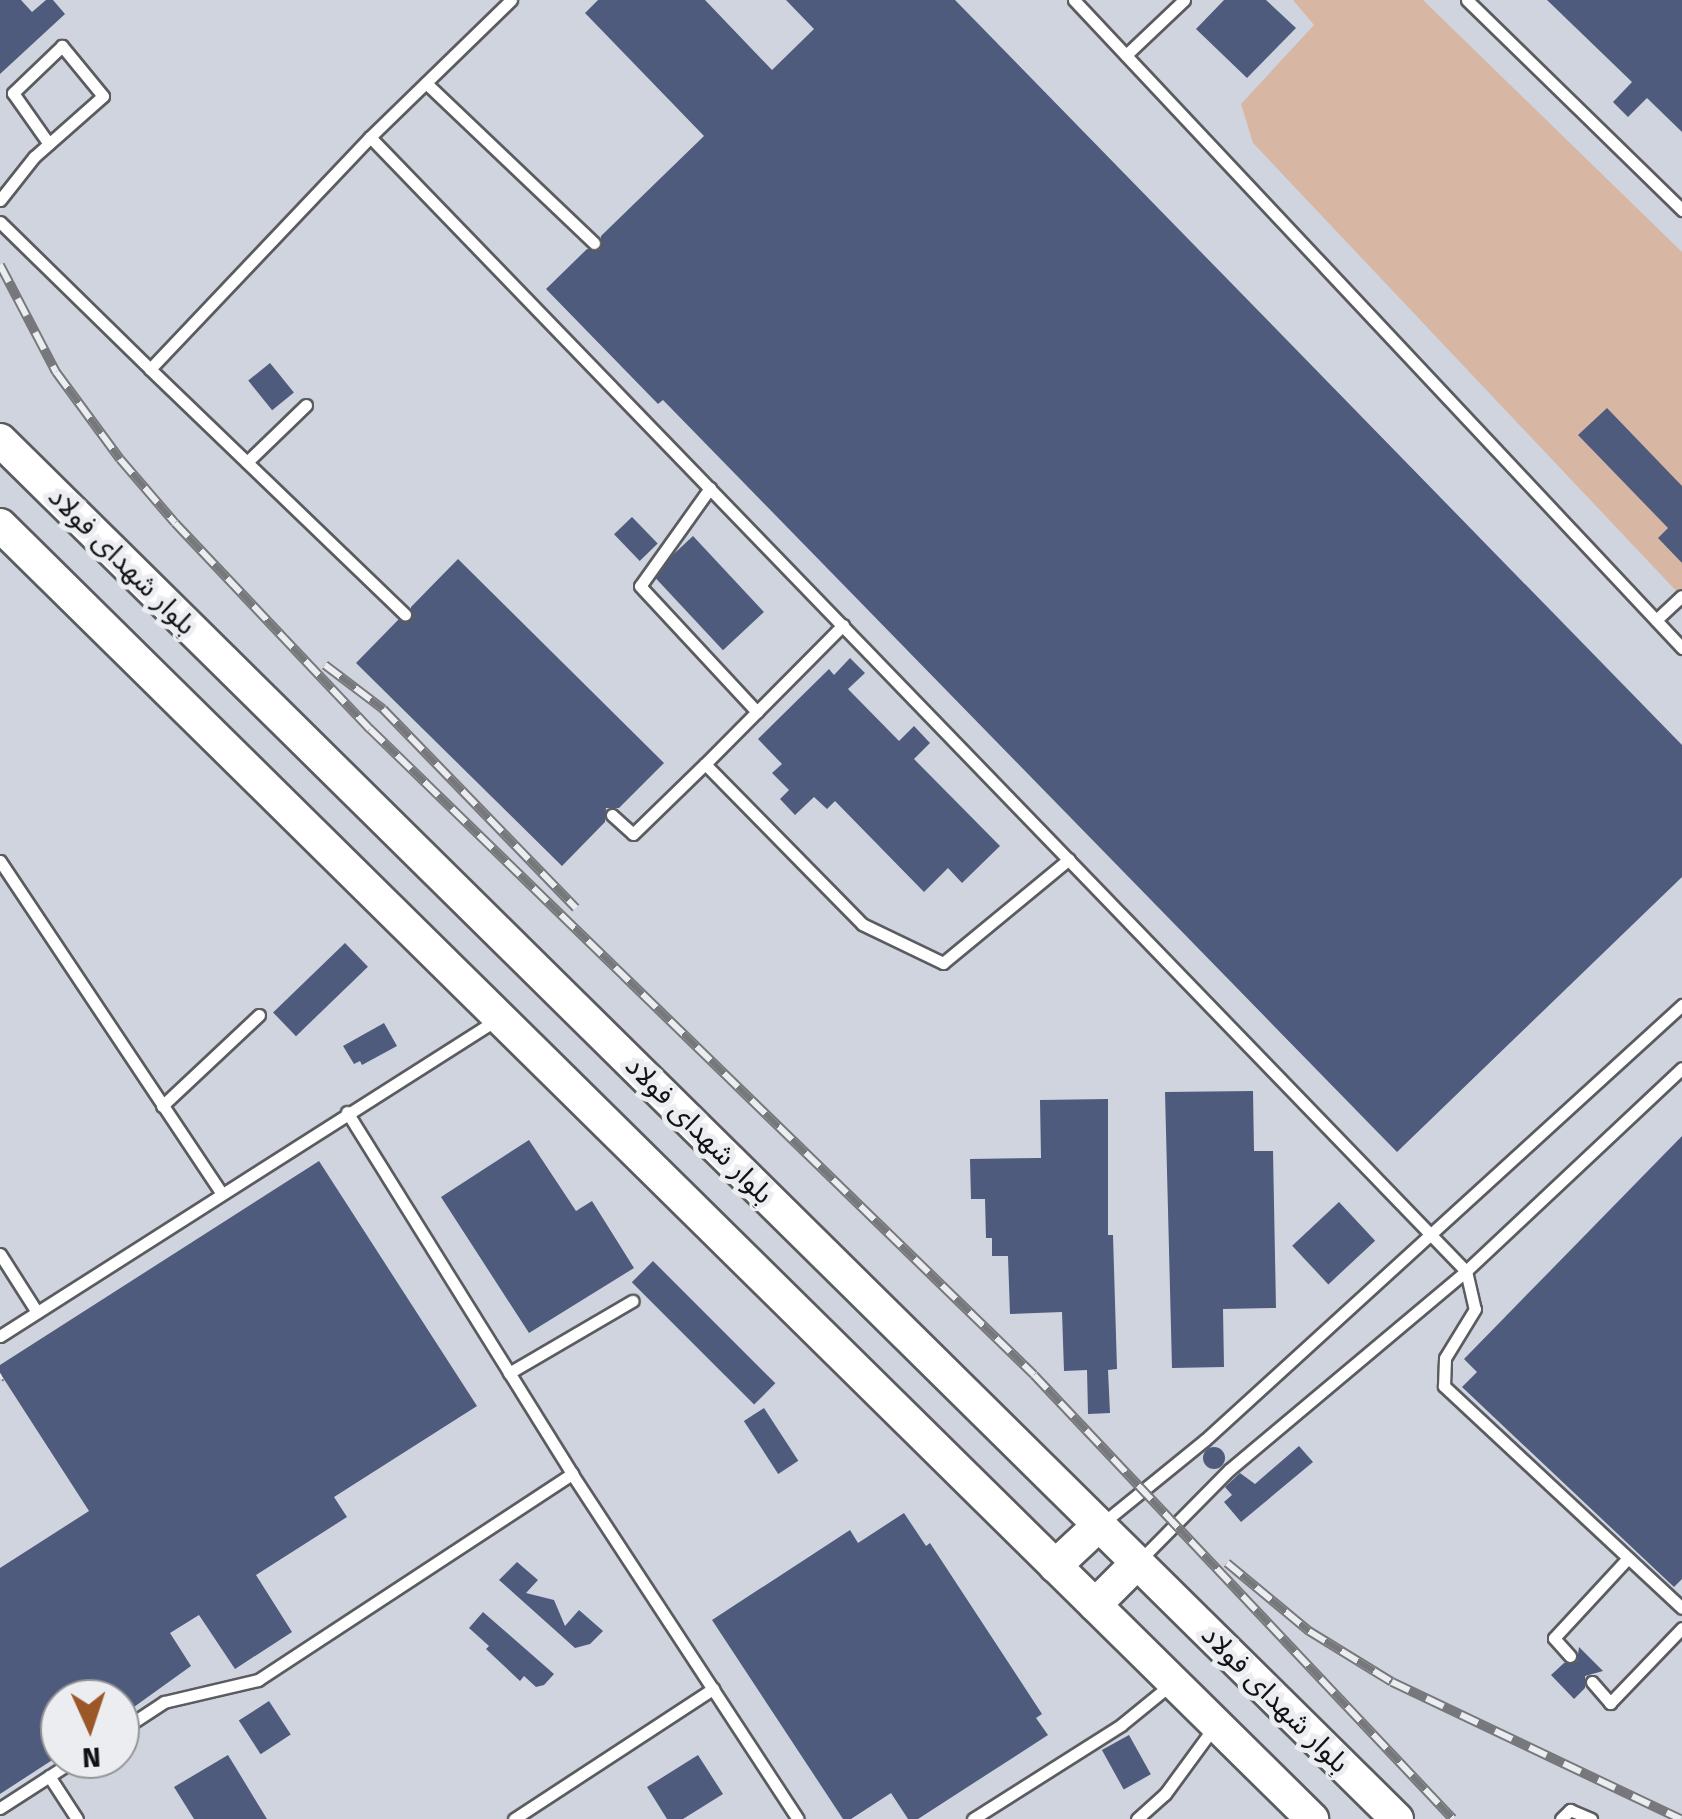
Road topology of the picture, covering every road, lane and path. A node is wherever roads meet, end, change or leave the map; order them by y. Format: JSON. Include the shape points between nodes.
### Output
{"nodes":[{"id":1,"x":511,"y":0,"type":"edge"},
{"id":2,"x":1074,"y":0,"type":"edge"},
{"id":3,"x":1184,"y":0,"type":"edge"},
{"id":4,"x":1467,"y":0,"type":"edge"},
{"id":5,"x":1126,"y":55,"type":"junction"},
{"id":6,"x":426,"y":83,"type":"junction"},
{"id":7,"x":370,"y":137,"type":"junction"},
{"id":8,"x":49,"y":144,"type":"junction"},
{"id":9,"x":0,"y":200,"type":"edge"},
{"id":10,"x":1682,"y":210,"type":"edge"},
{"id":11,"x":0,"y":222,"type":"edge"},
{"id":12,"x":594,"y":243,"type":"dead end"},
{"id":13,"x":150,"y":369,"type":"junction"},
{"id":14,"x":306,"y":405,"type":"dead end"},
{"id":15,"x":0,"y":440,"type":"edge"},
{"id":16,"x":247,"y":462,"type":"junction"},
{"id":17,"x":710,"y":488,"type":"junction"},
{"id":18,"x":0,"y":525,"type":"edge"},
{"id":19,"x":1682,"y":596,"type":"edge"},
{"id":20,"x":404,"y":614,"type":"dead end"},
{"id":21,"x":1656,"y":620,"type":"junction"},
{"id":22,"x":843,"y":625,"type":"junction"},
{"id":23,"x":1682,"y":648,"type":"edge"},
{"id":24,"x":757,"y":712,"type":"junction"},
{"id":25,"x":705,"y":764,"type":"junction"},
{"id":26,"x":612,"y":815,"type":"dead end"},
{"id":27,"x":1069,"y":859,"type":"junction"},
{"id":28,"x":0,"y":861,"type":"edge"},
{"id":29,"x":1682,"y":1005,"type":"edge"},
{"id":30,"x":259,"y":1015,"type":"dead end"},
{"id":31,"x":500,"y":1018,"type":"junction"},
{"id":32,"x":1682,"y":1068,"type":"edge"},
{"id":33,"x":162,"y":1106,"type":"junction"},
{"id":34,"x":347,"y":1112,"type":"junction"},
{"id":35,"x":220,"y":1193,"type":"junction"},
{"id":36,"x":1430,"y":1234,"type":"junction"},
{"id":37,"x":0,"y":1254,"type":"edge"},
{"id":38,"x":1466,"y":1270,"type":"junction"},
{"id":39,"x":5,"y":1274,"type":"edge"},
{"id":40,"x":632,"y":1301,"type":"dead end"},
{"id":41,"x":36,"y":1312,"type":"junction"},
{"id":42,"x":0,"y":1336,"type":"edge"},
{"id":43,"x":509,"y":1373,"type":"junction"},
{"id":44,"x":572,"y":1474,"type":"junction"},
{"id":45,"x":1099,"y":1525,"type":"junction"},
{"id":46,"x":1628,"y":1558,"type":"junction"},
{"id":47,"x":1137,"y":1563,"type":"junction"},
{"id":48,"x":1055,"y":1566,"type":"junction"},
{"id":49,"x":1095,"y":1606,"type":"junction"},
{"id":50,"x":1682,"y":1608,"type":"edge"},
{"id":51,"x":1682,"y":1628,"type":"edge"},
{"id":52,"x":1570,"y":1656,"type":"dead end"},
{"id":53,"x":1173,"y":1682,"type":"junction"},
{"id":54,"x":1592,"y":1682,"type":"dead end"},
{"id":55,"x":713,"y":1690,"type":"junction"},
{"id":56,"x":140,"y":1717,"type":"edge"},
{"id":57,"x":1216,"y":1724,"type":"junction"},
{"id":58,"x":45,"y":1779,"type":"edge"},
{"id":59,"x":52,"y":1779,"type":"edge"},
{"id":60,"x":0,"y":1808,"type":"edge"},
{"id":61,"x":77,"y":1819,"type":"edge"},
{"id":62,"x":514,"y":1819,"type":"edge"},
{"id":63,"x":798,"y":1819,"type":"edge"},
{"id":64,"x":973,"y":1819,"type":"edge"},
{"id":65,"x":1137,"y":1819,"type":"edge"},
{"id":66,"x":1312,"y":1819,"type":"edge"},
{"id":67,"x":1397,"y":1819,"type":"edge"},
{"id":68,"x":1561,"y":1819,"type":"edge"},
{"id":69,"x":1592,"y":1819,"type":"edge"}],
"edges":[{"from":1,"to":6,"type":"lane"},
{"from":2,"to":5,"type":"lane"},
{"from":3,"to":5,"type":"lane"},
{"from":4,"to":10,"type":"lane"},
{"from":5,"to":21,"type":"lane"},
{"from":6,"to":7,"type":"lane"},
{"from":6,"to":12,"type":"lane"},
{"from":7,"to":13,"type":"lane"},
{"from":7,"to":17,"type":"lane"},
{"from":8,"to":8,"type":"lane","via":[[103,96],[62,46],[13,93]]},
{"from":8,"to":9,"type":"lane"},
{"from":11,"to":13,"type":"lane"},
{"from":13,"to":16,"type":"lane"},
{"from":14,"to":16,"type":"lane"},
{"from":15,"to":45,"type":"street","name":"بلوار شهدای فولاد"},
{"from":16,"to":20,"type":"lane"},
{"from":17,"to":22,"type":"lane"},
{"from":17,"to":24,"type":"lane","via":[[640,586]]},
{"from":18,"to":31,"type":"street"},
{"from":19,"to":21,"type":"lane"},
{"from":21,"to":23,"type":"lane"},
{"from":22,"to":24,"type":"lane"},
{"from":22,"to":27,"type":"lane"},
{"from":24,"to":25,"type":"lane"},
{"from":25,"to":26,"type":"lane","via":[[634,834]]},
{"from":25,"to":27,"type":"lane","via":[[862,924],[943,963]]},
{"from":27,"to":36,"type":"lane"},
{"from":28,"to":33,"type":"lane"},
{"from":29,"to":36,"type":"lane"},
{"from":30,"to":33,"type":"lane"},
{"from":31,"to":34,"type":"lane"},
{"from":31,"to":48,"type":"street"},
{"from":32,"to":38,"type":"lane"},
{"from":33,"to":35,"type":"lane"},
{"from":34,"to":35,"type":"lane"},
{"from":34,"to":43,"type":"lane"},
{"from":35,"to":41,"type":"lane"},
{"from":36,"to":38,"type":"lane"},
{"from":36,"to":45,"type":"lane","via":[[1204,1440]]},
{"from":37,"to":39,"type":"lane"},
{"from":38,"to":46,"type":"lane","via":[[1474,1308],[1445,1358],[1444,1386]]},
{"from":38,"to":47,"type":"lane","via":[[1229,1470]]},
{"from":39,"to":41,"type":"lane"},
{"from":40,"to":43,"type":"lane"},
{"from":41,"to":42,"type":"lane"},
{"from":43,"to":44,"type":"lane"},
{"from":44,"to":55,"type":"lane"},
{"from":44,"to":56,"type":"lane","via":[[258,1680],[164,1702]]},
{"from":45,"to":47,"type":"street","name":"بلوار شهدای فولاد"},
{"from":45,"to":48,"type":"street"},
{"from":46,"to":50,"type":"lane"},
{"from":46,"to":52,"type":"lane","via":[[1554,1638]]},
{"from":47,"to":49,"type":"street"},
{"from":47,"to":67,"type":"street","name":"بلوار شهدای فولاد"},
{"from":48,"to":49,"type":"street"},
{"from":49,"to":53,"type":"street"},
{"from":51,"to":54,"type":"lane","via":[[1610,1703]]},
{"from":53,"to":57,"type":"street"},
{"from":53,"to":64,"type":"lane"},
{"from":55,"to":62,"type":"lane"},
{"from":55,"to":63,"type":"lane"},
{"from":57,"to":65,"type":"lane","via":[[1165,1794]]},
{"from":57,"to":66,"type":"street"},
{"from":58,"to":60,"type":"lane"},
{"from":59,"to":61,"type":"lane"},
{"from":68,"to":69,"type":"lane","via":[[1570,1810]]}]}
